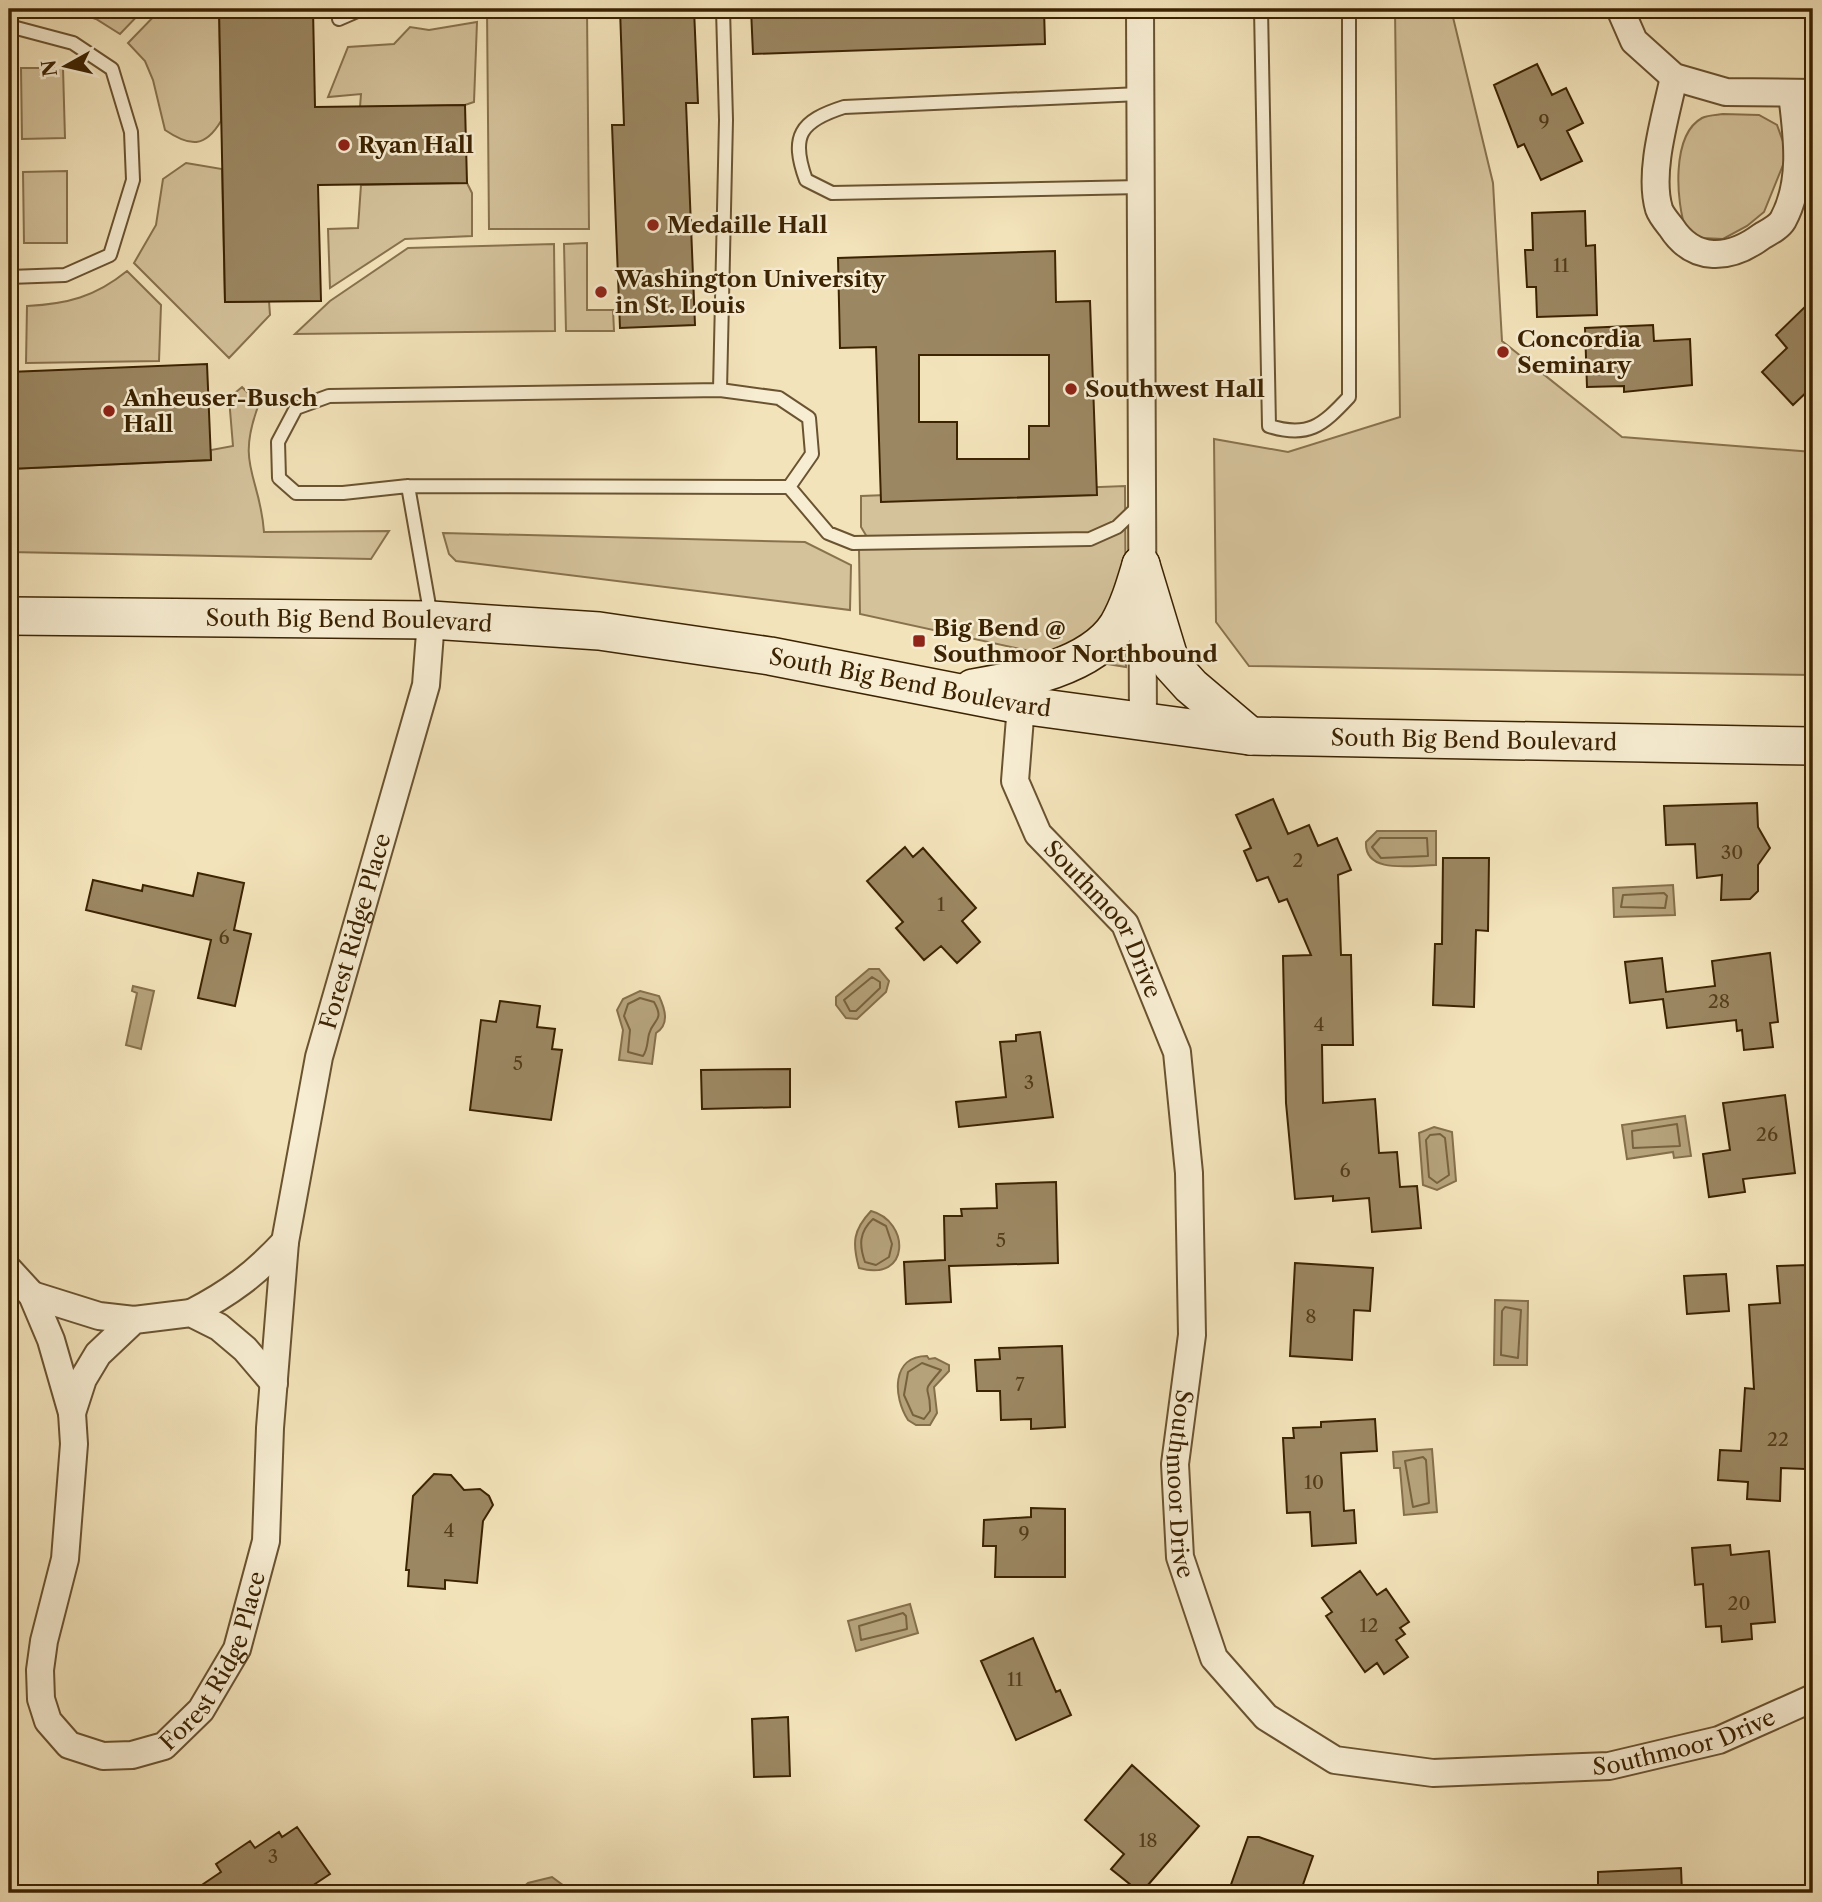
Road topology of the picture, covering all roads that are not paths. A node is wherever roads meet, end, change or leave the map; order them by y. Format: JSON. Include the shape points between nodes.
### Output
{"nodes":[{"id":1,"x":362,"y":9,"type":"edge"},
{"id":2,"x":723,"y":9,"type":"edge"},
{"id":3,"x":1140,"y":9,"type":"edge"},
{"id":4,"x":1261,"y":9,"type":"edge"},
{"id":5,"x":1349,"y":9,"type":"edge"},
{"id":6,"x":1620,"y":9,"type":"edge"},
{"id":7,"x":339,"y":19,"type":"dead end"},
{"id":8,"x":9,"y":26,"type":"edge"},
{"id":9,"x":1674,"y":78,"type":"junction"},
{"id":10,"x":1802,"y":93,"type":"edge"},
{"id":11,"x":1140,"y":94,"type":"junction"},
{"id":12,"x":1140,"y":187,"type":"junction"},
{"id":13,"x":9,"y":277,"type":"edge"},
{"id":14,"x":720,"y":390,"type":"junction"},
{"id":15,"x":408,"y":486,"type":"junction"},
{"id":16,"x":789,"y":487,"type":"junction"},
{"id":17,"x":1140,"y":505,"type":"junction"},
{"id":18,"x":1141,"y":565,"type":"junction"},
{"id":19,"x":9,"y":616,"type":"edge"},
{"id":20,"x":431,"y":620,"type":"junction"},
{"id":21,"x":954,"y":692,"type":"junction"},
{"id":22,"x":1021,"y":705,"type":"junction"},
{"id":23,"x":1143,"y":724,"type":"junction"},
{"id":24,"x":1250,"y":736,"type":"junction"},
{"id":25,"x":1813,"y":746,"type":"edge"},
{"id":26,"x":285,"y":1242,"type":"junction"},
{"id":27,"x":9,"y":1270,"type":"edge"},
{"id":28,"x":32,"y":1295,"type":"junction"},
{"id":29,"x":191,"y":1313,"type":"junction"},
{"id":30,"x":134,"y":1320,"type":"junction"},
{"id":31,"x":274,"y":1383,"type":"junction"},
{"id":32,"x":72,"y":1413,"type":"junction"},
{"id":33,"x":1813,"y":1698,"type":"edge"}],
"edges":[{"from":1,"to":7,"type":"lane"},
{"from":2,"to":14,"type":"lane","via":[[726,120]]},
{"from":3,"to":11,"type":"street"},
{"from":4,"to":5,"type":"lane","via":[[1269,426],[1294,434],[1328,420],[1349,397]]},
{"from":6,"to":9,"type":"street","via":[[1634,41]]},
{"from":8,"to":13,"type":"lane","via":[[73,43],[111,69],[131,132],[133,180],[110,255],[65,275]]},
{"from":9,"to":10,"type":"street","via":[[1726,92]]},
{"from":9,"to":10,"type":"street","via":[[1657,158],[1659,210],[1679,241],[1697,253],[1719,255],[1749,246],[1782,222],[1794,193]]},
{"from":11,"to":12,"type":"street"},
{"from":11,"to":12,"type":"lane","via":[[844,107],[810,119],[798,139],[798,158],[806,180],[832,193]]},
{"from":12,"to":17,"type":"street"},
{"from":14,"to":15,"type":"lane","via":[[329,396],[296,408],[278,442],[279,478],[296,493]]},
{"from":14,"to":16,"type":"lane","via":[[779,398],[809,418],[812,454]]},
{"from":15,"to":16,"type":"lane"},
{"from":15,"to":20,"type":"lane"},
{"from":16,"to":17,"type":"lane","via":[[828,534],[853,543],[1090,539],[1116,527]]},
{"from":17,"to":18,"type":"street"},
{"from":18,"to":21,"type":"main road","via":[[1117,627],[1093,649],[1051,671]]},
{"from":18,"to":23,"type":"street"},
{"from":18,"to":24,"type":"main road","via":[[1171,664]]},
{"from":19,"to":20,"type":"main road","name":"South Big Bend Boulevard"},
{"from":20,"to":21,"type":"main road","name":"South Big Bend Boulevard","via":[[599,631],[770,656]]},
{"from":20,"to":26,"type":"street","name":"Forest Ridge Place","via":[[426,685],[319,1057]]},
{"from":21,"to":22,"type":"main road","name":"South Big Bend Boulevard"},
{"from":22,"to":23,"type":"main road","name":"South Big Bend Boulevard"},
{"from":22,"to":33,"type":"street","name":"Southmoor Drive","via":[[1015,781],[1038,834],[1125,924],[1177,1052],[1189,1173],[1192,1335],[1175,1464],[1180,1557],[1214,1658],[1266,1717],[1335,1760],[1433,1773],[1609,1766],[1718,1740]]},
{"from":23,"to":24,"type":"main road","name":"South Big Bend Boulevard"},
{"from":24,"to":25,"type":"main road","name":"South Big Bend Boulevard"},
{"from":26,"to":29,"type":"street","name":"Forest Ridge Place","via":[[254,1275]]},
{"from":26,"to":31,"type":"street","name":"Forest Ridge Place"},
{"from":27,"to":28,"type":"street","name":"Forest Ridge Place"},
{"from":28,"to":30,"type":"street","name":"Forest Ridge Place","via":[[99,1316]]},
{"from":28,"to":32,"type":"street","name":"Forest Ridge Place","via":[[51,1340]]},
{"from":29,"to":30,"type":"street","name":"Forest Ridge Place"},
{"from":29,"to":31,"type":"street","via":[[219,1327]]},
{"from":30,"to":32,"type":"street","name":"Forest Ridge Place","via":[[98,1354],[83,1379]]},
{"from":31,"to":32,"type":"street","name":"Forest Ridge Place","via":[[266,1541],[237,1649],[201,1710],[164,1746],[132,1755],[103,1756],[69,1745],[48,1721],[41,1699],[44,1641],[65,1559]]}]}
